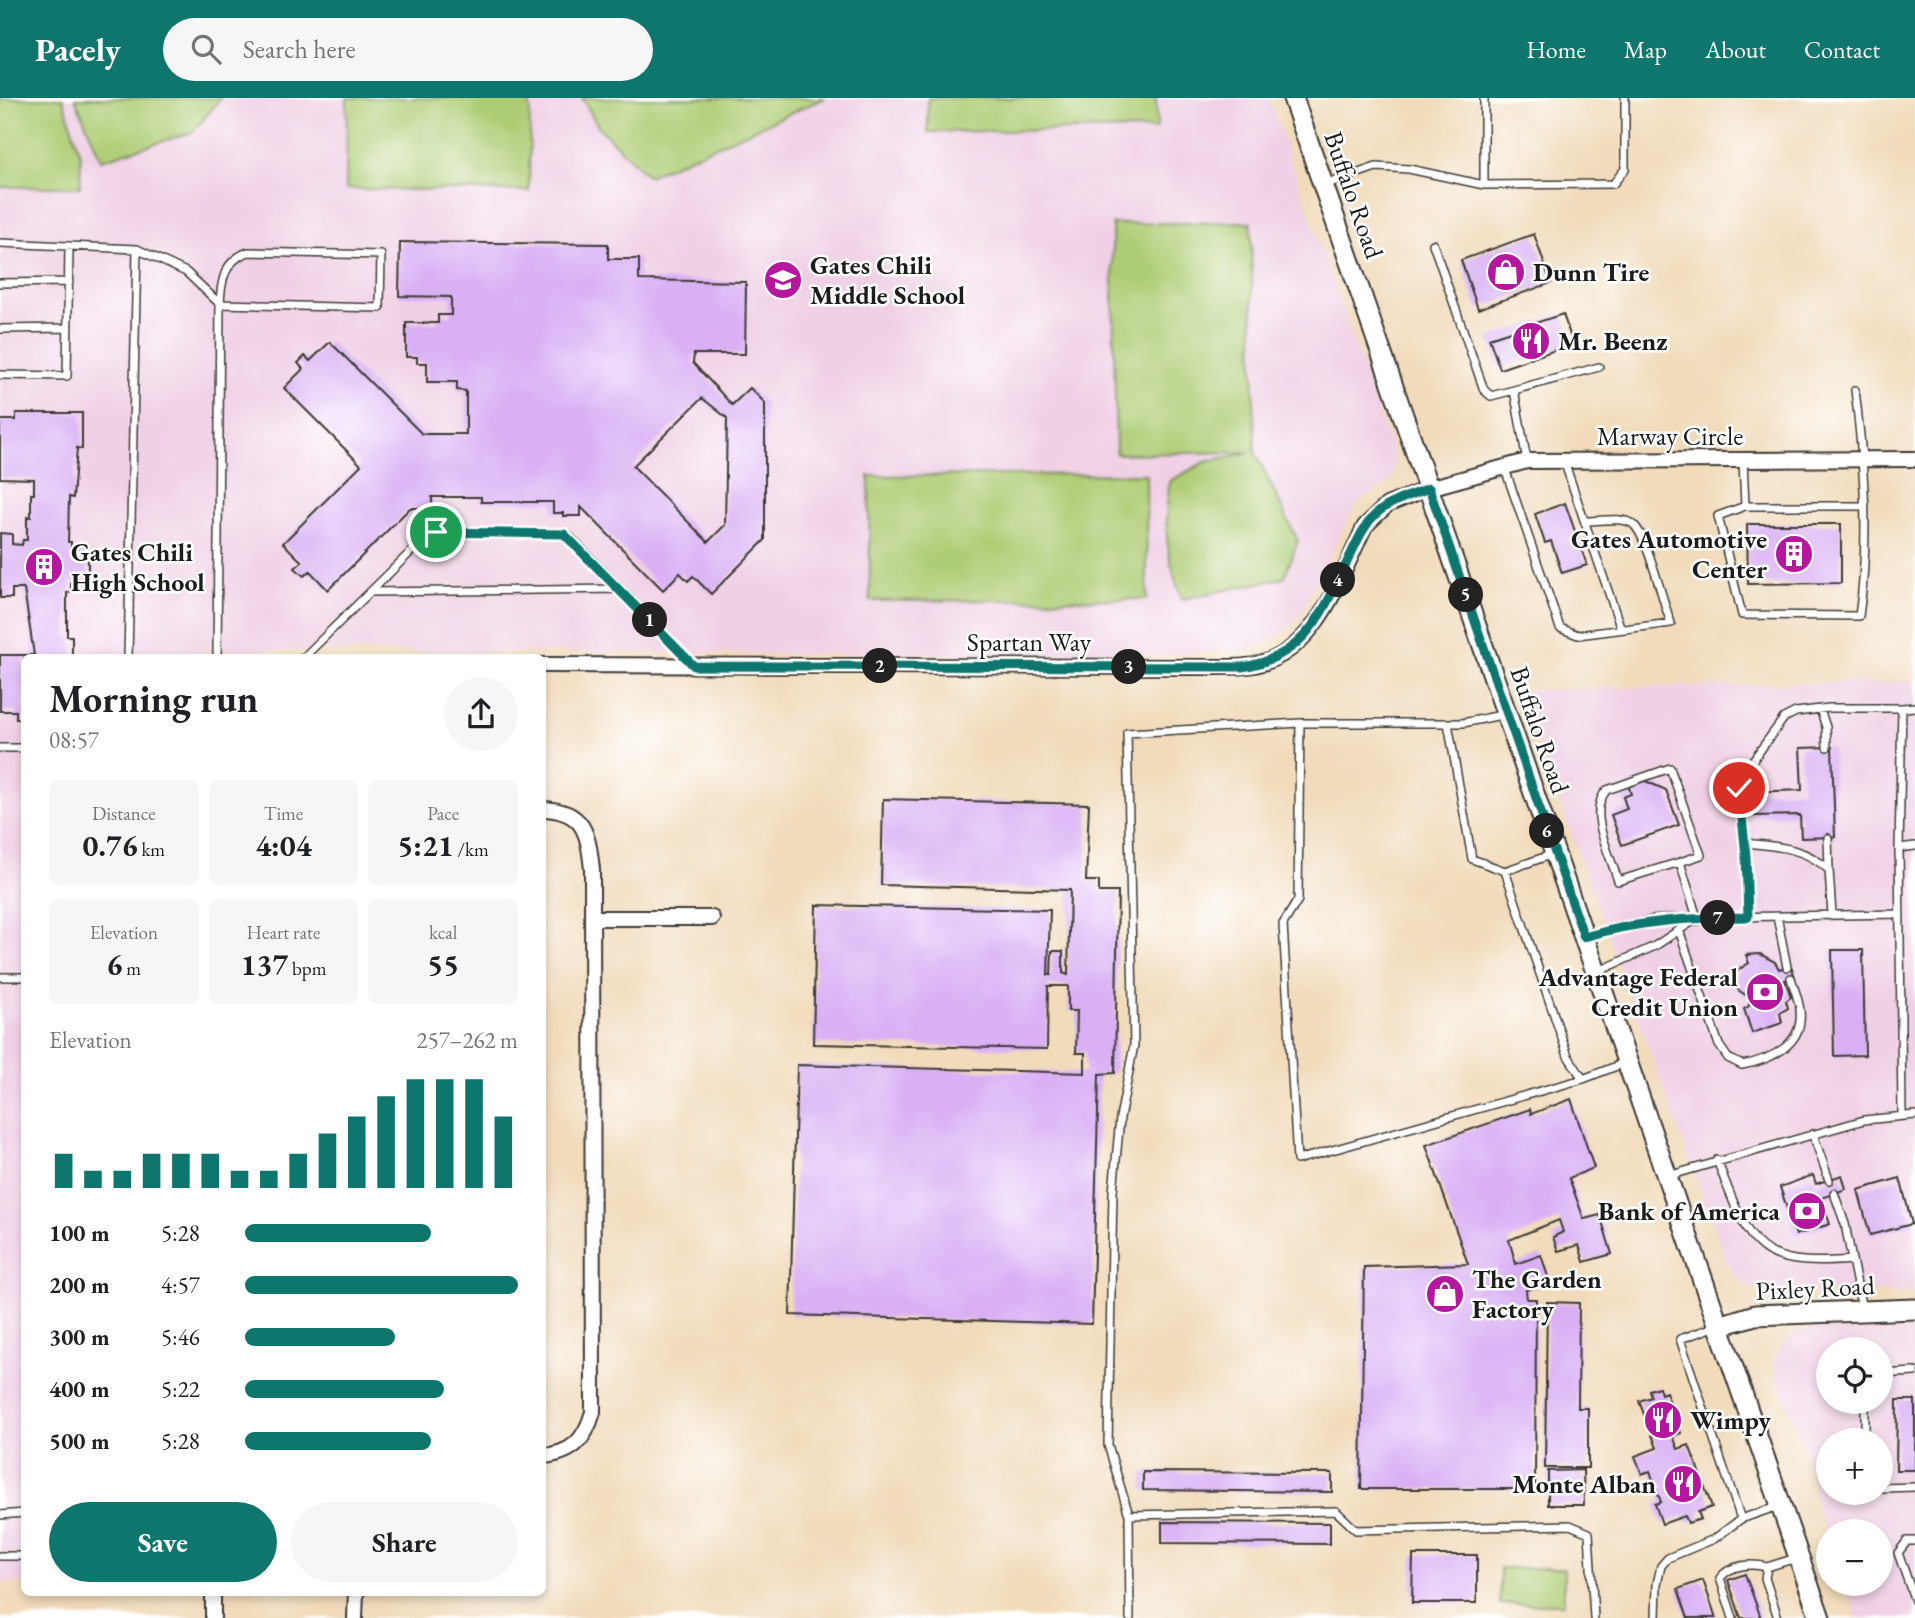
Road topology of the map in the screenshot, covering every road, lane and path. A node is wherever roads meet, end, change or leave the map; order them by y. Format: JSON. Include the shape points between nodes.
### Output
{"nodes":[{"id":1,"x":1293,"y":98,"type":"edge"},
{"id":2,"x":1484,"y":98,"type":"edge"},
{"id":3,"x":1625,"y":98,"type":"edge"},
{"id":4,"x":1323,"y":185,"type":"junction"},
{"id":5,"x":1484,"y":186,"type":"junction"},
{"id":6,"x":0,"y":243,"type":"edge"},
{"id":7,"x":1433,"y":244,"type":"dead end"},
{"id":8,"x":69,"y":247,"type":"junction"},
{"id":9,"x":137,"y":249,"type":"junction"},
{"id":10,"x":69,"y":282,"type":"junction"},
{"id":11,"x":0,"y":283,"type":"edge"},
{"id":12,"x":220,"y":304,"type":"junction"},
{"id":13,"x":68,"y":328,"type":"junction"},
{"id":14,"x":0,"y":329,"type":"edge"},
{"id":15,"x":1599,"y":368,"type":"dead end"},
{"id":16,"x":0,"y":375,"type":"edge"},
{"id":17,"x":1514,"y":390,"type":"junction"},
{"id":18,"x":1855,"y":390,"type":"dead end"},
{"id":19,"x":1864,"y":459,"type":"junction"},
{"id":20,"x":1743,"y":460,"type":"junction"},
{"id":21,"x":1915,"y":460,"type":"edge"},
{"id":22,"x":1527,"y":461,"type":"junction"},
{"id":23,"x":1564,"y":461,"type":"junction"},
{"id":24,"x":1504,"y":466,"type":"junction"},
{"id":25,"x":1429,"y":488,"type":"junction"},
{"id":26,"x":1745,"y":506,"type":"junction"},
{"id":27,"x":1864,"y":506,"type":"junction"},
{"id":28,"x":1585,"y":521,"type":"junction"},
{"id":29,"x":620,"y":589,"type":"junction"},
{"id":30,"x":370,"y":592,"type":"junction"},
{"id":31,"x":1621,"y":629,"type":"junction"},
{"id":32,"x":128,"y":654,"type":"edge"},
{"id":33,"x":217,"y":654,"type":"edge"},
{"id":34,"x":307,"y":654,"type":"edge"},
{"id":35,"x":546,"y":665,"type":"edge"},
{"id":36,"x":694,"y":666,"type":"junction"},
{"id":37,"x":1915,"y":707,"type":"edge"},
{"id":38,"x":1902,"y":708,"type":"junction"},
{"id":39,"x":1820,"y":709,"type":"junction"},
{"id":40,"x":1507,"y":713,"type":"junction"},
{"id":41,"x":1300,"y":723,"type":"junction"},
{"id":42,"x":1448,"y":723,"type":"junction"},
{"id":43,"x":1827,"y":747,"type":"dead end"},
{"id":44,"x":0,"y":748,"type":"edge"},
{"id":45,"x":21,"y":748,"type":"edge"},
{"id":46,"x":546,"y":810,"type":"edge"},
{"id":47,"x":1828,"y":838,"type":"dead end"},
{"id":48,"x":1744,"y":843,"type":"junction"},
{"id":49,"x":1915,"y":846,"type":"edge"},
{"id":50,"x":1899,"y":848,"type":"junction"},
{"id":51,"x":1555,"y":853,"type":"junction"},
{"id":52,"x":1681,"y":862,"type":"junction"},
{"id":53,"x":1829,"y":870,"type":"junction"},
{"id":54,"x":1504,"y":871,"type":"junction"},
{"id":55,"x":1900,"y":914,"type":"junction"},
{"id":56,"x":1832,"y":915,"type":"junction"},
{"id":57,"x":1777,"y":916,"type":"junction"},
{"id":58,"x":1748,"y":917,"type":"junction"},
{"id":59,"x":592,"y":918,"type":"junction"},
{"id":60,"x":712,"y":918,"type":"dead end"},
{"id":61,"x":1695,"y":921,"type":"junction"},
{"id":62,"x":1680,"y":933,"type":"junction"},
{"id":63,"x":1584,"y":937,"type":"junction"},
{"id":64,"x":1787,"y":967,"type":"dead end"},
{"id":65,"x":1597,"y":972,"type":"junction"},
{"id":66,"x":0,"y":977,"type":"edge"},
{"id":67,"x":21,"y":977,"type":"edge"},
{"id":68,"x":1791,"y":978,"type":"dead end"},
{"id":69,"x":1628,"y":1062,"type":"junction"},
{"id":70,"x":1583,"y":1079,"type":"junction"},
{"id":71,"x":1902,"y":1115,"type":"junction"},
{"id":72,"x":1915,"y":1115,"type":"edge"},
{"id":73,"x":1813,"y":1134,"type":"junction"},
{"id":74,"x":1717,"y":1160,"type":"junction"},
{"id":75,"x":1668,"y":1177,"type":"junction"},
{"id":76,"x":1829,"y":1180,"type":"dead end"},
{"id":77,"x":1833,"y":1193,"type":"dead end"},
{"id":78,"x":1852,"y":1260,"type":"junction"},
{"id":79,"x":1915,"y":1309,"type":"edge"},
{"id":80,"x":1862,"y":1310,"type":"junction"},
{"id":81,"x":1719,"y":1326,"type":"junction"},
{"id":82,"x":1915,"y":1372,"type":"edge"},
{"id":83,"x":1893,"y":1373,"type":"edge"},
{"id":84,"x":546,"y":1456,"type":"edge"},
{"id":85,"x":1893,"y":1488,"type":"edge"},
{"id":86,"x":1915,"y":1488,"type":"edge"},
{"id":87,"x":1781,"y":1505,"type":"junction"},
{"id":88,"x":21,"y":1513,"type":"edge"},
{"id":89,"x":0,"y":1515,"type":"edge"},
{"id":90,"x":1129,"y":1515,"type":"junction"},
{"id":91,"x":1741,"y":1519,"type":"junction"},
{"id":92,"x":1915,"y":1541,"type":"edge"},
{"id":93,"x":0,"y":1556,"type":"edge"},
{"id":94,"x":21,"y":1556,"type":"edge"},
{"id":95,"x":1799,"y":1557,"type":"junction"},
{"id":96,"x":1767,"y":1567,"type":"junction"},
{"id":97,"x":213,"y":1596,"type":"edge"},
{"id":98,"x":356,"y":1596,"type":"edge"},
{"id":99,"x":1915,"y":1601,"type":"edge"},
{"id":100,"x":213,"y":1618,"type":"edge"},
{"id":101,"x":355,"y":1618,"type":"edge"},
{"id":102,"x":1130,"y":1618,"type":"edge"},
{"id":103,"x":1594,"y":1618,"type":"edge"},
{"id":104,"x":1656,"y":1618,"type":"edge"},
{"id":105,"x":1733,"y":1618,"type":"edge"},
{"id":106,"x":1778,"y":1618,"type":"edge"},
{"id":107,"x":1821,"y":1618,"type":"edge"}],
"edges":[{"from":1,"to":4,"type":"main road","name":"Buffalo Road"},
{"from":2,"to":5,"type":"lane"},
{"from":3,"to":5,"type":"lane","via":[[1625,169],[1613,184]]},
{"from":4,"to":5,"type":"lane","via":[[1376,167]]},
{"from":4,"to":25,"type":"main road","name":"Buffalo Road"},
{"from":6,"to":8,"type":"lane"},
{"from":7,"to":17,"type":"lane","via":[[1484,390],[1491,396]]},
{"from":8,"to":9,"type":"lane"},
{"from":8,"to":10,"type":"lane"},
{"from":9,"to":12,"type":"lane","via":[[186,272]]},
{"from":9,"to":32,"type":"lane"},
{"from":10,"to":11,"type":"lane"},
{"from":10,"to":13,"type":"lane"},
{"from":12,"to":12,"type":"lane","via":[[380,308],[381,256],[248,251],[226,270]]},
{"from":12,"to":33,"type":"lane"},
{"from":13,"to":14,"type":"lane"},
{"from":13,"to":16,"type":"lane","via":[[67,376]]},
{"from":15,"to":17,"type":"lane"},
{"from":17,"to":22,"type":"lane"},
{"from":18,"to":19,"type":"lane"},
{"from":19,"to":20,"type":"street","name":"Marway Circle"},
{"from":19,"to":21,"type":"street","name":"Marway Circle"},
{"from":19,"to":27,"type":"lane"},
{"from":20,"to":23,"type":"street","name":"Marway Circle"},
{"from":20,"to":26,"type":"lane"},
{"from":22,"to":23,"type":"street","name":"Marway Circle"},
{"from":22,"to":24,"type":"street","name":"Marway Circle"},
{"from":23,"to":28,"type":"lane"},
{"from":24,"to":25,"type":"street","name":"Marway Circle"},
{"from":24,"to":31,"type":"lane","via":[[1560,628],[1578,635]]},
{"from":25,"to":36,"type":"street","name":"Spartan Way","via":[[1387,505],[1375,515],[1307,633],[1289,652],[1256,664]]},
{"from":25,"to":40,"type":"main road","name":"Buffalo Road"},
{"from":26,"to":27,"type":"lane"},
{"from":26,"to":27,"type":"lane","via":[[1718,516],[1742,615],[1859,615],[1864,587]]},
{"from":28,"to":31,"type":"lane"},
{"from":28,"to":31,"type":"lane","via":[[1634,525],[1648,552],[1671,623]]},
{"from":29,"to":30,"type":"lane"},
{"from":29,"to":30,"type":"lane","via":[[564,534],[436,532],[424,538]]},
{"from":29,"to":36,"type":"lane"},
{"from":30,"to":34,"type":"lane"},
{"from":35,"to":36,"type":"street","name":"Spartan Way"},
{"from":37,"to":38,"type":"lane"},
{"from":38,"to":39,"type":"lane"},
{"from":38,"to":50,"type":"lane"},
{"from":39,"to":43,"type":"lane"},
{"from":39,"to":48,"type":"lane","via":[[1784,718],[1742,775]]},
{"from":40,"to":42,"type":"lane"},
{"from":40,"to":51,"type":"main road","name":"Buffalo Road"},
{"from":41,"to":42,"type":"lane"},
{"from":41,"to":70,"type":"lane","via":[[1298,900],[1283,924],[1297,1160]]},
{"from":41,"to":90,"type":"lane","via":[[1127,733],[1134,1045],[1120,1118],[1113,1192],[1108,1445]]},
{"from":42,"to":54,"type":"lane","via":[[1472,859]]},
{"from":44,"to":45,"type":"lane"},
{"from":46,"to":59,"type":"street","via":[[567,813],[581,823],[588,836]]},
{"from":47,"to":53,"type":"lane"},
{"from":48,"to":53,"type":"lane","via":[[1798,849]]},
{"from":48,"to":58,"type":"lane"},
{"from":49,"to":50,"type":"lane"},
{"from":50,"to":55,"type":"lane"},
{"from":51,"to":54,"type":"lane"},
{"from":51,"to":63,"type":"main road","name":"Buffalo Road"},
{"from":52,"to":52,"type":"lane","via":[[1701,855],[1670,768],[1607,790],[1600,797],[1598,814],[1618,881]]},
{"from":52,"to":61,"type":"lane"},
{"from":53,"to":56,"type":"lane"},
{"from":54,"to":70,"type":"lane","via":[[1568,1056]]},
{"from":55,"to":56,"type":"lane"},
{"from":55,"to":71,"type":"lane"},
{"from":56,"to":57,"type":"lane"},
{"from":57,"to":58,"type":"lane"},
{"from":57,"to":64,"type":"lane"},
{"from":58,"to":61,"type":"lane"},
{"from":59,"to":60,"type":"street"},
{"from":59,"to":84,"type":"street","via":[[593,1412],[587,1432],[576,1446]]},
{"from":61,"to":62,"type":"lane"},
{"from":61,"to":63,"type":"lane","via":[[1652,920]]},
{"from":62,"to":65,"type":"lane"},
{"from":62,"to":68,"type":"lane","via":[[1718,1041],[1728,1058],[1741,1065],[1777,1054],[1791,1043],[1800,1011]]},
{"from":63,"to":65,"type":"main road","name":"Buffalo Road"},
{"from":65,"to":69,"type":"main road","name":"Buffalo Road"},
{"from":66,"to":67,"type":"lane"},
{"from":69,"to":70,"type":"lane"},
{"from":69,"to":75,"type":"main road","name":"Buffalo Road"},
{"from":71,"to":72,"type":"lane"},
{"from":71,"to":73,"type":"lane"},
{"from":73,"to":74,"type":"lane"},
{"from":73,"to":76,"type":"lane"},
{"from":74,"to":75,"type":"lane"},
{"from":74,"to":78,"type":"lane","via":[[1760,1248],[1798,1263]]},
{"from":75,"to":81,"type":"main road","name":"Buffalo Road"},
{"from":77,"to":78,"type":"lane"},
{"from":78,"to":80,"type":"lane"},
{"from":79,"to":80,"type":"main road","name":"Pixley Road"},
{"from":80,"to":81,"type":"main road","name":"Pixley Road","via":[[1755,1315]]},
{"from":81,"to":87,"type":"main road","name":"Buffalo Road"},
{"from":81,"to":91,"type":"lane","via":[[1680,1339]]},
{"from":82,"to":83,"type":"lane"},
{"from":85,"to":86,"type":"lane"},
{"from":87,"to":91,"type":"lane"},
{"from":87,"to":95,"type":"main road","name":"Buffalo Road"},
{"from":88,"to":89,"type":"lane"},
{"from":90,"to":102,"type":"lane"},
{"from":90,"to":103,"type":"lane","via":[[1336,1511],[1356,1530],[1570,1525],[1589,1533]]},
{"from":91,"to":104,"type":"lane","via":[[1714,1539],[1668,1558],[1661,1566]]},
{"from":92,"to":99,"type":"lane","via":[[1907,1541],[1898,1553]]},
{"from":93,"to":94,"type":"lane"},
{"from":95,"to":96,"type":"lane"},
{"from":95,"to":107,"type":"main road","name":"Buffalo Road"},
{"from":96,"to":105,"type":"lane","via":[[1752,1563],[1720,1578]]},
{"from":96,"to":106,"type":"lane","via":[[1765,1578]]},
{"from":97,"to":100,"type":"street"},
{"from":98,"to":101,"type":"street"}]}
